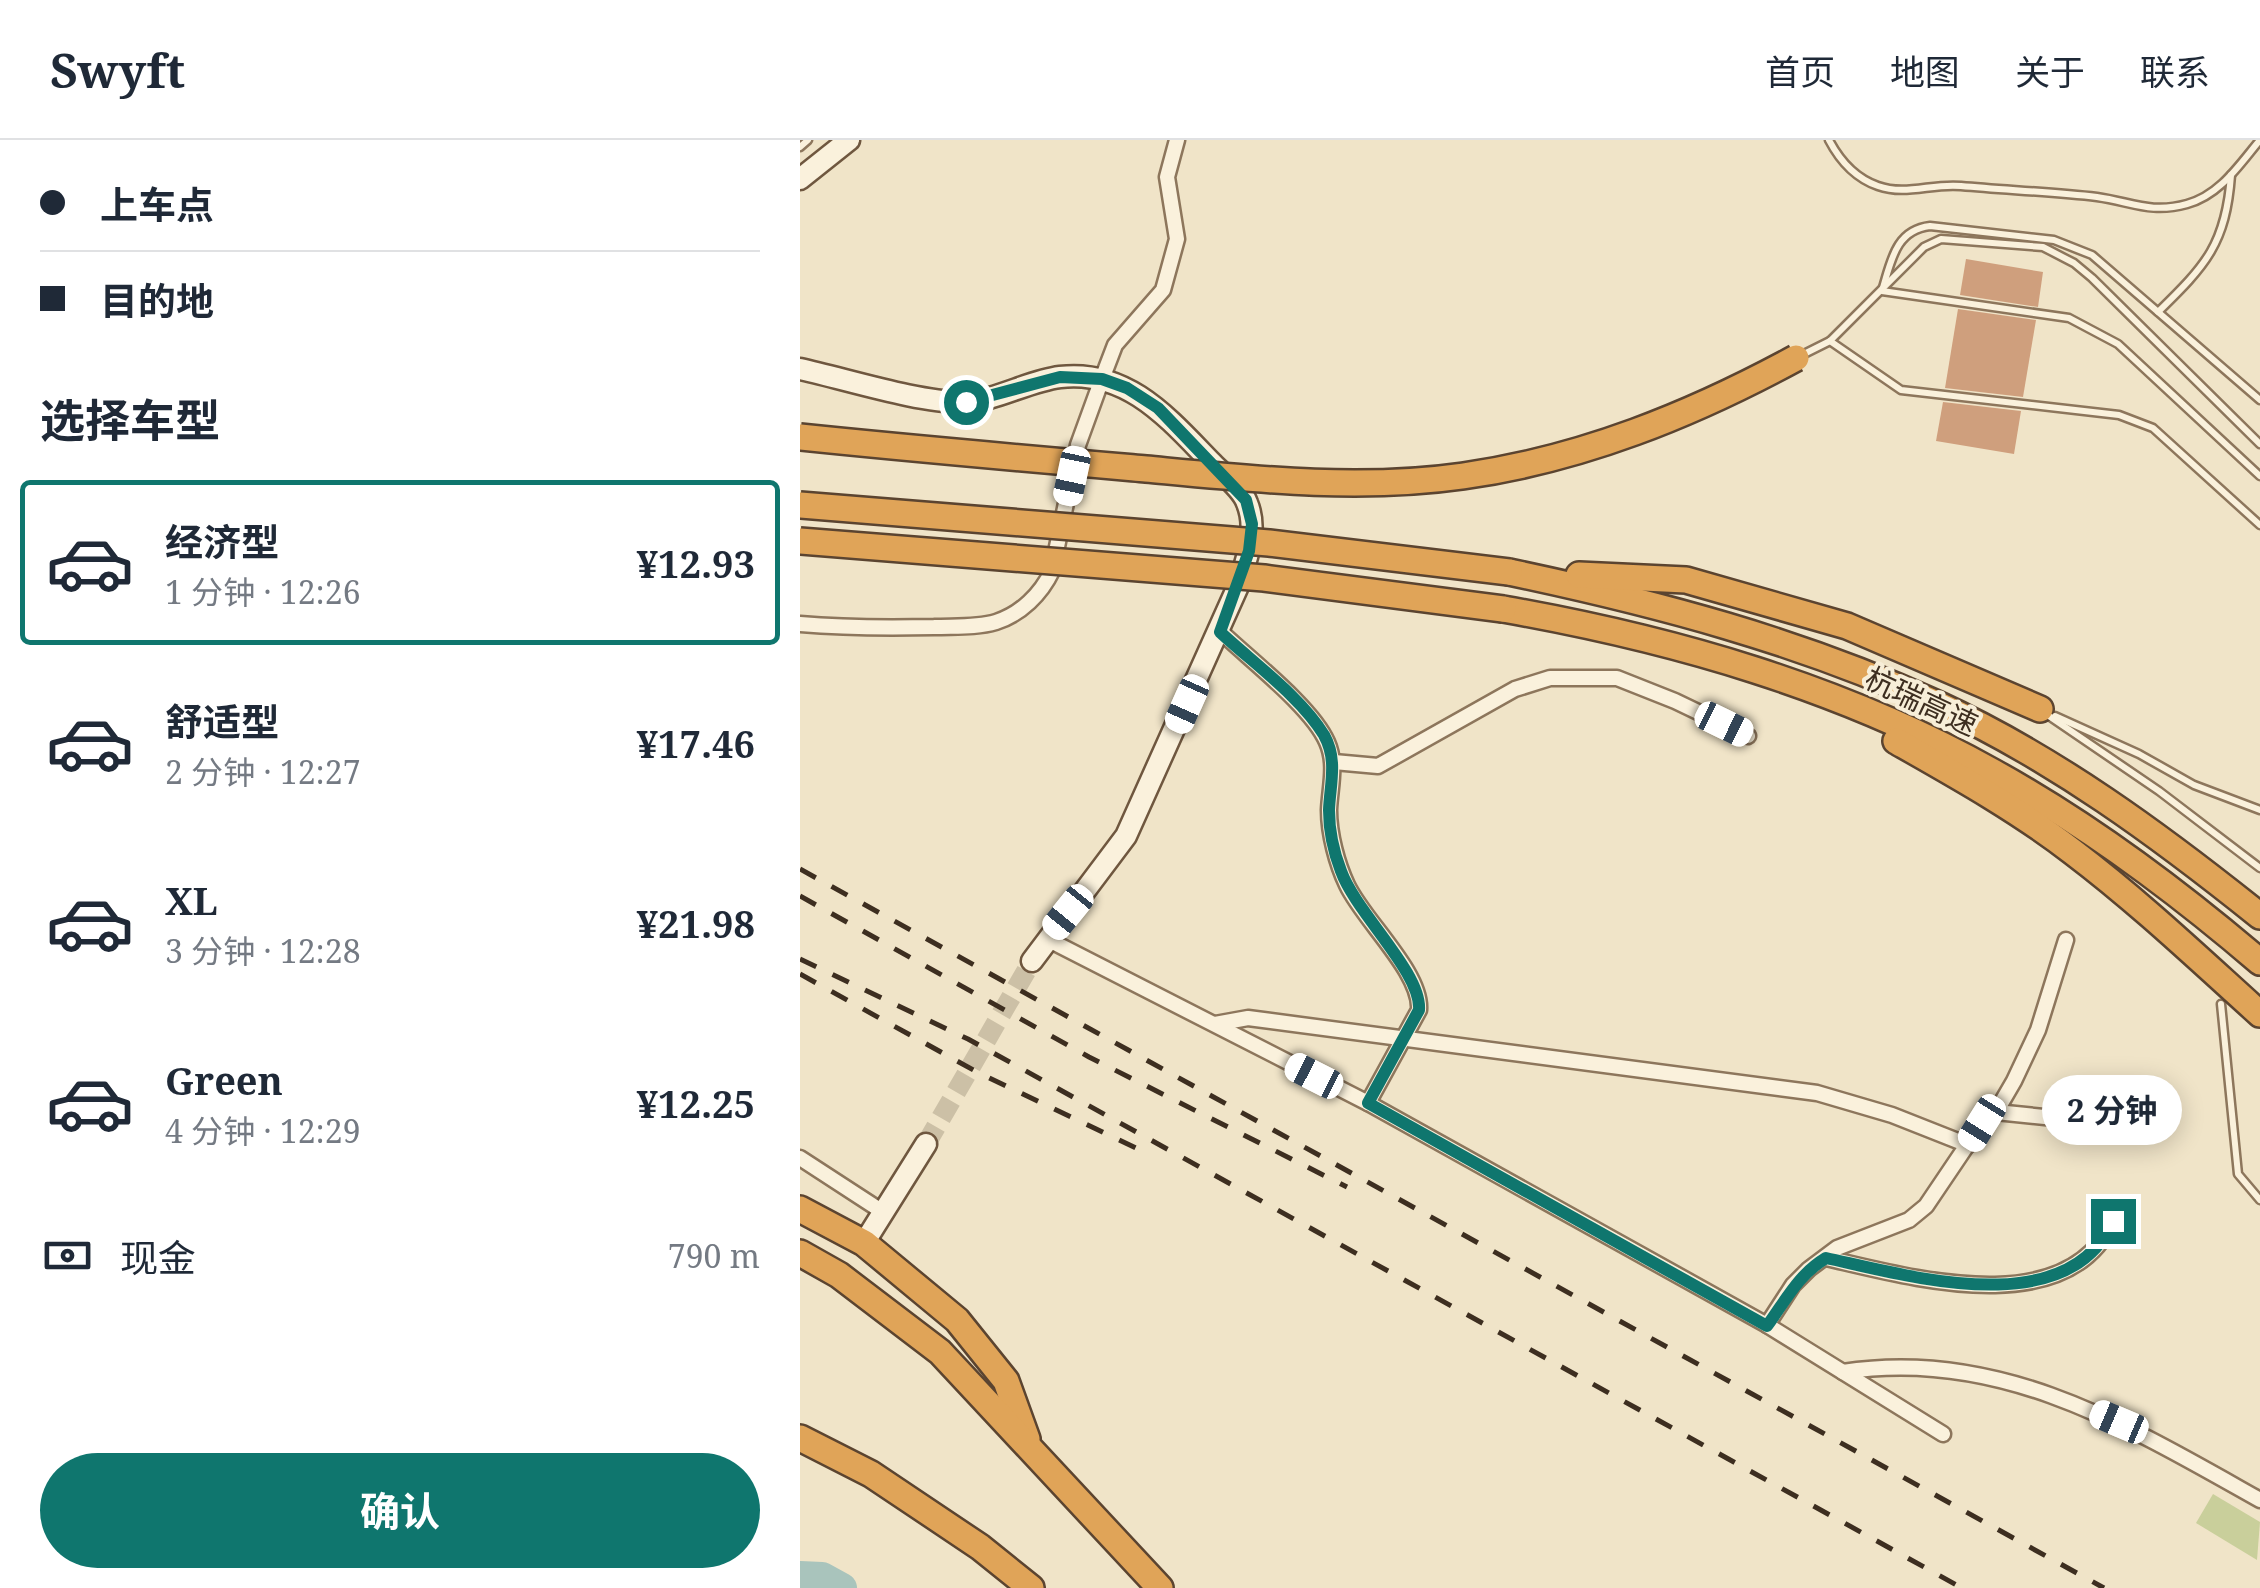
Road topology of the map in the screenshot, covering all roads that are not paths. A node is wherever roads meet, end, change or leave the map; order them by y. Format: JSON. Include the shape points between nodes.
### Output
{"nodes":[{"id":1,"x":808,"y":140,"type":"edge"},
{"id":2,"x":849,"y":140,"type":"edge"},
{"id":3,"x":1177,"y":140,"type":"edge"},
{"id":4,"x":1829,"y":140,"type":"edge"},
{"id":5,"x":2260,"y":140,"type":"edge"},
{"id":6,"x":800,"y":147,"type":"edge"},
{"id":7,"x":2232,"y":174,"type":"junction"},
{"id":8,"x":800,"y":179,"type":"edge"},
{"id":9,"x":1882,"y":291,"type":"junction"},
{"id":10,"x":2158,"y":312,"type":"junction"},
{"id":11,"x":1830,"y":341,"type":"junction"},
{"id":12,"x":1796,"y":358,"type":"joint"},
{"id":13,"x":800,"y":369,"type":"edge"},
{"id":14,"x":1102,"y":379,"type":"junction"},
{"id":15,"x":2260,"y":400,"type":"edge"},
{"id":16,"x":800,"y":438,"type":"edge"},
{"id":17,"x":2260,"y":444,"type":"edge"},
{"id":18,"x":2260,"y":476,"type":"edge"},
{"id":19,"x":800,"y":506,"type":"edge"},
{"id":20,"x":2260,"y":525,"type":"edge"},
{"id":21,"x":800,"y":541,"type":"edge"},
{"id":22,"x":1509,"y":572,"type":"junction"},
{"id":23,"x":800,"y":624,"type":"edge"},
{"id":24,"x":1220,"y":632,"type":"junction"},
{"id":25,"x":1763,"y":672,"type":"junction"},
{"id":26,"x":2040,"y":709,"type":"junction"},
{"id":27,"x":1748,"y":736,"type":"dead end"},
{"id":28,"x":1334,"y":762,"type":"junction"},
{"id":29,"x":2260,"y":810,"type":"edge"},
{"id":30,"x":2260,"y":868,"type":"edge"},
{"id":31,"x":2260,"y":916,"type":"edge"},
{"id":32,"x":1046,"y":939,"type":"junction"},
{"id":33,"x":2066,"y":940,"type":"dead end"},
{"id":34,"x":1032,"y":961,"type":"tunnel mouth"},
{"id":35,"x":2260,"y":962,"type":"edge"},
{"id":36,"x":2221,"y":1004,"type":"dead end"},
{"id":37,"x":2260,"y":1014,"type":"edge"},
{"id":38,"x":1214,"y":1024,"type":"junction"},
{"id":39,"x":1403,"y":1039,"type":"junction"},
{"id":40,"x":1368,"y":1103,"type":"junction"},
{"id":41,"x":1996,"y":1112,"type":"junction"},
{"id":42,"x":2064,"y":1118,"type":"dead end"},
{"id":43,"x":926,"y":1144,"type":"tunnel mouth"},
{"id":44,"x":1968,"y":1145,"type":"junction"},
{"id":45,"x":800,"y":1158,"type":"edge"},
{"id":46,"x":2260,"y":1200,"type":"edge"},
{"id":47,"x":800,"y":1209,"type":"edge"},
{"id":48,"x":882,"y":1212,"type":"junction"},
{"id":49,"x":2113,"y":1221,"type":"dead end"},
{"id":50,"x":864,"y":1243,"type":"junction"},
{"id":51,"x":800,"y":1253,"type":"edge"},
{"id":52,"x":1826,"y":1258,"type":"junction"},
{"id":53,"x":1767,"y":1326,"type":"junction"},
{"id":54,"x":1843,"y":1372,"type":"junction"},
{"id":55,"x":1944,"y":1434,"type":"dead end"},
{"id":56,"x":800,"y":1438,"type":"edge"},
{"id":57,"x":1031,"y":1448,"type":"junction"},
{"id":58,"x":2260,"y":1500,"type":"edge"},
{"id":59,"x":1031,"y":1588,"type":"edge"},
{"id":60,"x":1160,"y":1588,"type":"edge"}],
"edges":[{"from":1,"to":6,"type":"lane"},
{"from":2,"to":8,"type":"street"},
{"from":3,"to":14,"type":"street","via":[[1167,177],[1177,239],[1163,290],[1115,345]]},
{"from":4,"to":7,"type":"lane","via":[[1850,169],[1894,190],[1953,185],[2098,198],[2151,210],[2198,200]]},
{"from":5,"to":7,"type":"lane"},
{"from":7,"to":10,"type":"lane","via":[[2211,255]]},
{"from":9,"to":10,"type":"lane","via":[[1904,235],[1930,226],[2074,246]]},
{"from":9,"to":11,"type":"lane"},
{"from":9,"to":17,"type":"lane","via":[[1941,238],[2042,248],[2092,278]]},
{"from":9,"to":18,"type":"lane","via":[[2069,318],[2095,329]]},
{"from":10,"to":15,"type":"lane"},
{"from":11,"to":12,"type":"lane"},
{"from":11,"to":20,"type":"lane","via":[[1902,390],[2137,420]]},
{"from":12,"to":16,"type":"highway","bridge":true,"via":[[1676,418],[1592,447],[1492,471],[1406,482],[1230,477]]},
{"from":13,"to":14,"type":"street","via":[[966,402],[1060,377]]},
{"from":14,"to":23,"type":"street","via":[[1078,445],[1052,571],[1031,601],[978,626]]},
{"from":14,"to":24,"type":"street","via":[[1158,408],[1246,500],[1249,551]]},
{"from":19,"to":22,"type":"highway","bridge":true,"via":[[1269,543]]},
{"from":21,"to":25,"type":"highway","name":"杭瑞高速","bridge":true,"via":[[1264,578],[1503,609],[1592,624]]},
{"from":22,"to":26,"type":"highway","via":[[1686,580],[1847,626]]},
{"from":22,"to":31,"type":"highway","name":"杭瑞高速","via":[[1728,625],[1940,705],[2095,792]]},
{"from":24,"to":28,"type":"street","via":[[1314,720]]},
{"from":24,"to":32,"type":"street","via":[[1126,836]]},
{"from":25,"to":35,"type":"highway","name":"杭瑞高速","via":[[1992,771],[2149,873]]},
{"from":25,"to":37,"type":"highway","via":[[1981,789],[2072,851]]},
{"from":26,"to":29,"type":"lane"},
{"from":26,"to":30,"type":"lane"},
{"from":27,"to":28,"type":"street","via":[[1617,678],[1550,678],[1515,689],[1378,766]]},
{"from":28,"to":39,"type":"street","via":[[1329,814],[1340,869],[1420,998]]},
{"from":32,"to":34,"type":"street"},
{"from":32,"to":38,"type":"street"},
{"from":33,"to":41,"type":"street","via":[[2038,1030]]},
{"from":36,"to":46,"type":"lane","via":[[2238,1174]]},
{"from":38,"to":39,"type":"street","via":[[1248,1018]]},
{"from":38,"to":40,"type":"street"},
{"from":39,"to":40,"type":"street"},
{"from":39,"to":44,"type":"street","via":[[1817,1093]]},
{"from":40,"to":53,"type":"street"},
{"from":41,"to":42,"type":"street"},
{"from":41,"to":44,"type":"street"},
{"from":43,"to":48,"type":"street"},
{"from":44,"to":52,"type":"street","via":[[1919,1214]]},
{"from":45,"to":48,"type":"street"},
{"from":47,"to":50,"type":"highway"},
{"from":48,"to":50,"type":"street"},
{"from":49,"to":52,"type":"street","via":[[2097,1246],[2068,1268],[2021,1285],[1925,1279]]},
{"from":50,"to":57,"type":"highway","via":[[957,1320],[1006,1381]]},
{"from":51,"to":57,"type":"highway","via":[[940,1352]]},
{"from":52,"to":53,"type":"street","via":[[1793,1285]]},
{"from":53,"to":54,"type":"street"},
{"from":54,"to":55,"type":"street"},
{"from":54,"to":58,"type":"street","via":[[1875,1367],[1972,1374],[2044,1392],[2119,1422]]},
{"from":56,"to":59,"type":"highway","via":[[871,1474]]},
{"from":57,"to":60,"type":"highway"}]}
